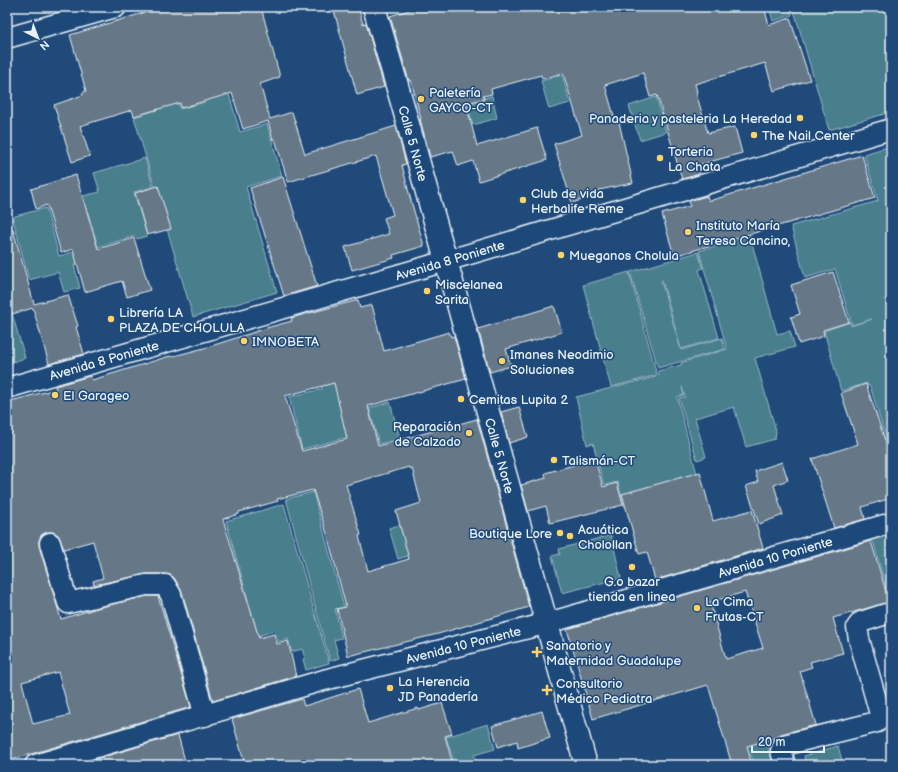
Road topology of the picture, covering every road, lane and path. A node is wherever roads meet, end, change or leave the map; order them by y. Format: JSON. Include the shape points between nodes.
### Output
{"nodes":[{"id":1,"x":116,"y":7,"type":"edge"},
{"id":2,"x":374,"y":7,"type":"edge"},
{"id":3,"x":7,"y":38,"type":"edge"},
{"id":4,"x":891,"y":129,"type":"edge"},
{"id":5,"x":446,"y":261,"type":"junction"},
{"id":6,"x":7,"y":388,"type":"edge"},
{"id":7,"x":891,"y":523,"type":"edge"},
{"id":8,"x":50,"y":544,"type":"dead end"},
{"id":9,"x":886,"y":614,"type":"dead end"},
{"id":10,"x":548,"y":623,"type":"junction"},
{"id":11,"x":205,"y":716,"type":"junction"},
{"id":12,"x":35,"y":765,"type":"edge"},
{"id":13,"x":586,"y":765,"type":"edge"},
{"id":14,"x":785,"y":765,"type":"edge"}],
"edges":[{"from":1,"to":3,"type":"street"},
{"from":2,"to":5,"type":"street","name":"Calle 5 Norte"},
{"from":4,"to":5,"type":"street","name":"Avenida 8 Poniente"},
{"from":5,"to":6,"type":"street","name":"Avenida 8 Poniente"},
{"from":5,"to":10,"type":"street","name":"Calle 5 Norte"},
{"from":7,"to":10,"type":"street","name":"Avenida 10 Poniente"},
{"from":8,"to":11,"type":"street","via":[[68,603],[146,584],[165,585],[171,595]]},
{"from":9,"to":14,"type":"street","via":[[860,622],[857,627],[880,714],[877,722],[784,745],[781,751]]},
{"from":10,"to":11,"type":"street","name":"Avenida 10 Poniente","via":[[324,680]]},
{"from":10,"to":13,"type":"street","name":"Calle 5 Norte"},
{"from":11,"to":12,"type":"street","name":"Avenida 10 Poniente"}]}
